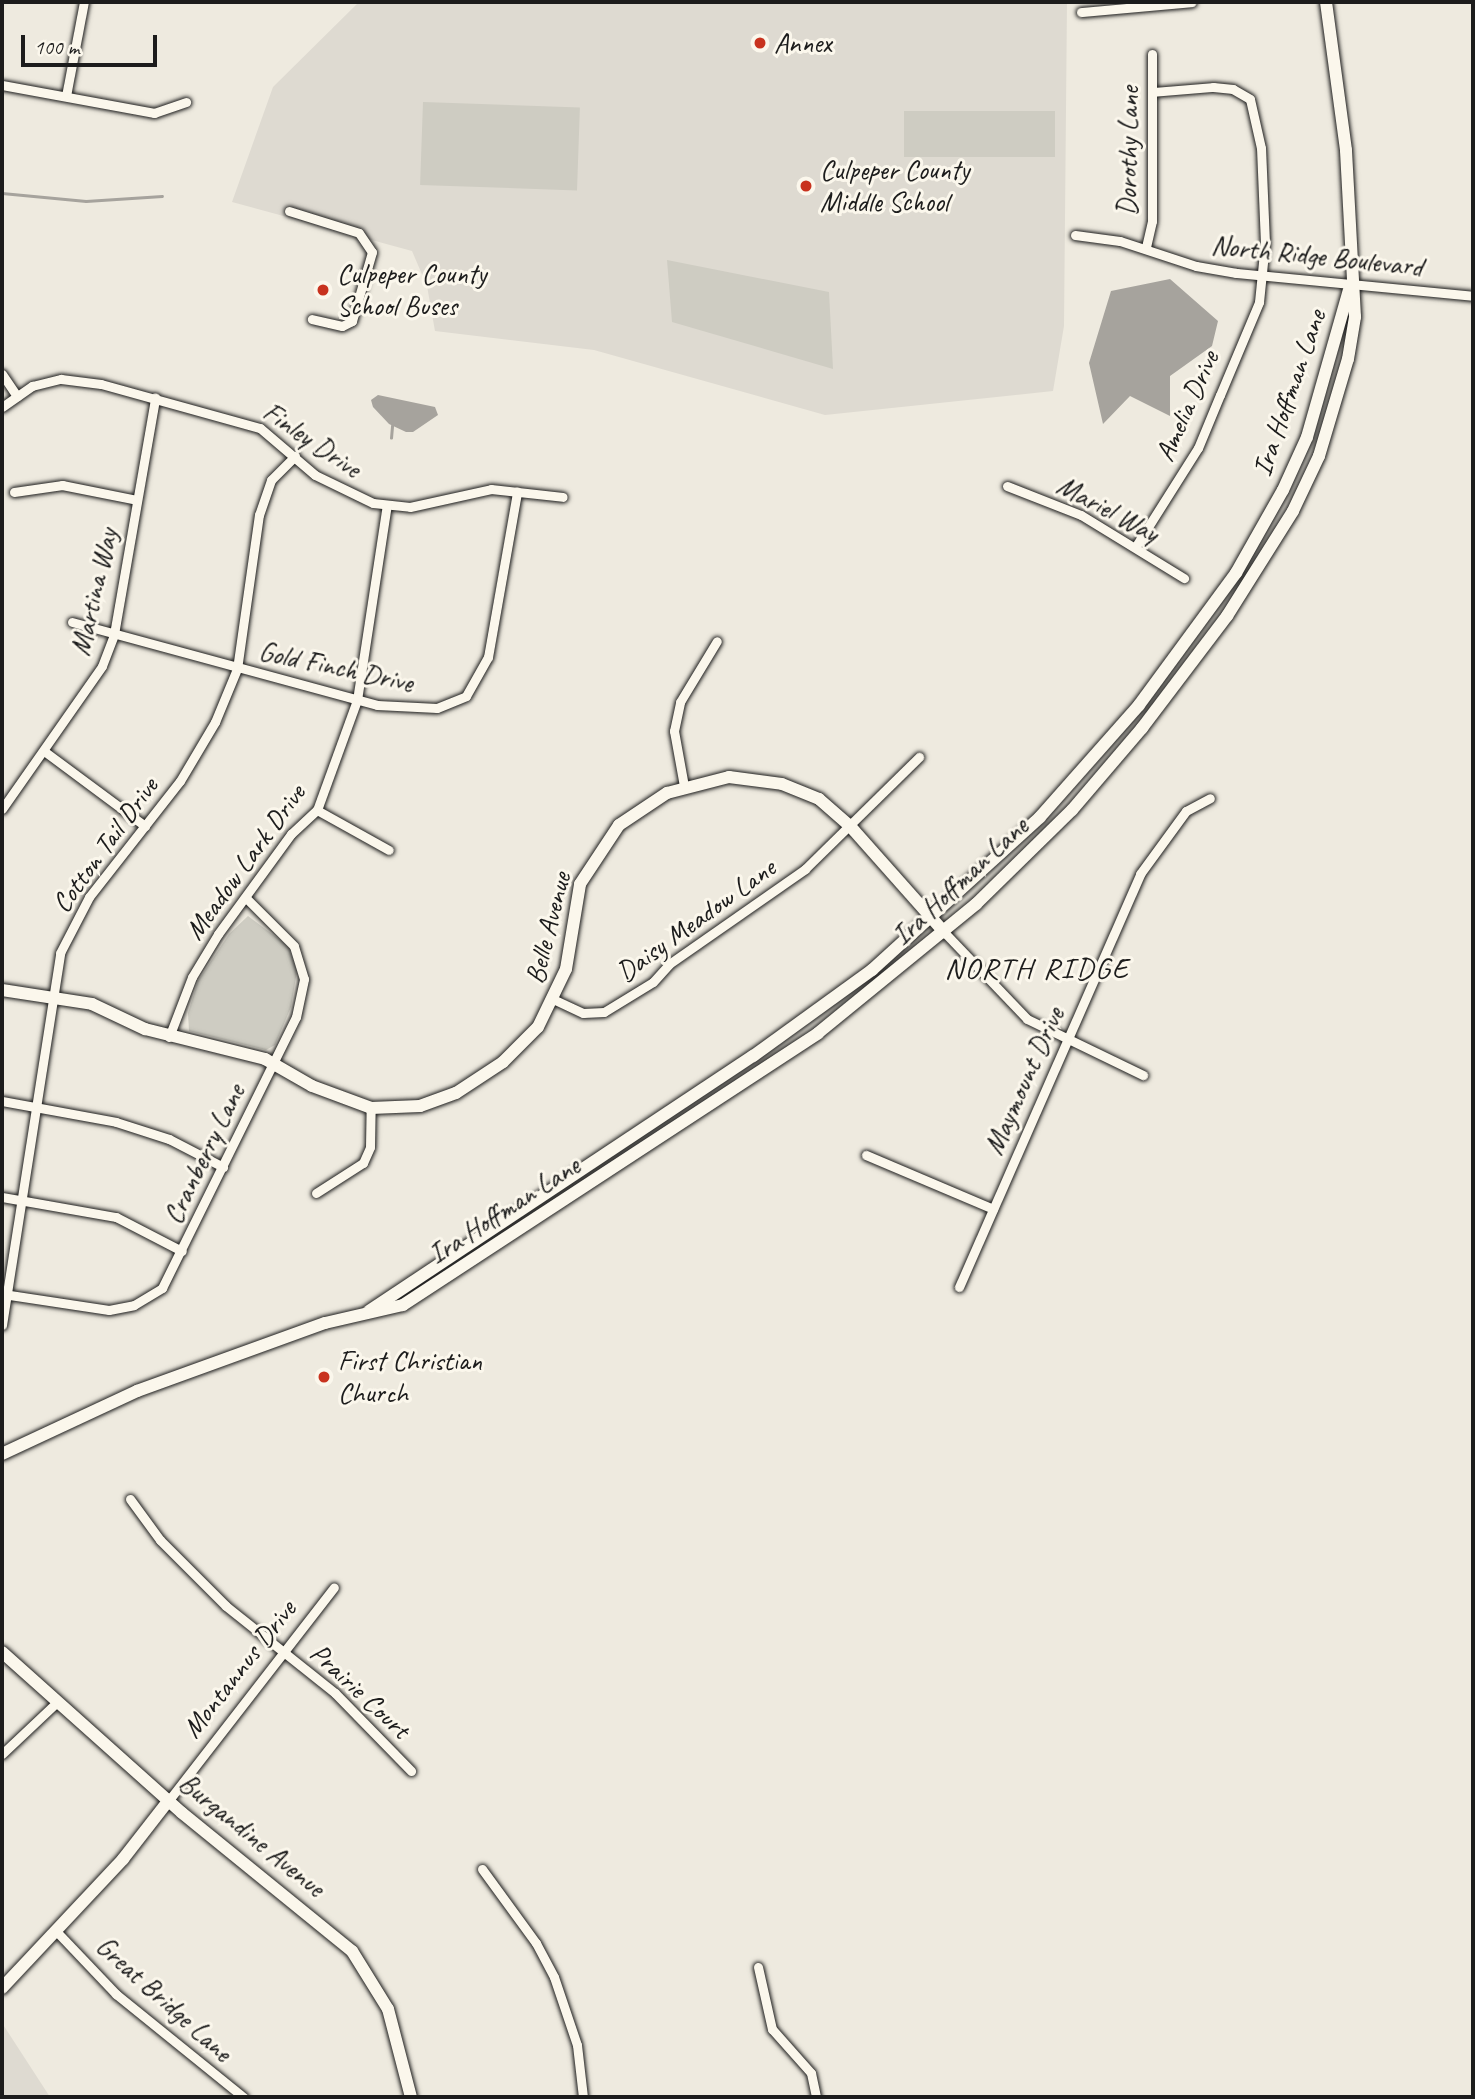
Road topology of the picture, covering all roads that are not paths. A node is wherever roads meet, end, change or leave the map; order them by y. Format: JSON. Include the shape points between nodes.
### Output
{"nodes":[{"id":1,"x":84,"y":2,"type":"edge"},
{"id":2,"x":1192,"y":2,"type":"edge"},
{"id":3,"x":1326,"y":2,"type":"edge"},
{"id":4,"x":1080,"y":12,"type":"dead end"},
{"id":5,"x":1152,"y":54,"type":"dead end"},
{"id":6,"x":2,"y":85,"type":"edge"},
{"id":7,"x":1152,"y":92,"type":"junction"},
{"id":8,"x":66,"y":96,"type":"junction"},
{"id":9,"x":186,"y":102,"type":"dead end"},
{"id":10,"x":289,"y":211,"type":"dead end"},
{"id":11,"x":1075,"y":235,"type":"dead end"},
{"id":12,"x":1146,"y":247,"type":"junction"},
{"id":13,"x":1264,"y":276,"type":"junction"},
{"id":14,"x":1351,"y":283,"type":"junction"},
{"id":15,"x":1473,"y":296,"type":"edge"},
{"id":16,"x":312,"y":319,"type":"dead end"},
{"id":17,"x":2,"y":374,"type":"edge"},
{"id":18,"x":17,"y":396,"type":"junction"},
{"id":19,"x":155,"y":398,"type":"junction"},
{"id":20,"x":2,"y":407,"type":"edge"},
{"id":21,"x":295,"y":456,"type":"junction"},
{"id":22,"x":1007,"y":486,"type":"dead end"},
{"id":23,"x":14,"y":492,"type":"dead end"},
{"id":24,"x":517,"y":492,"type":"junction"},
{"id":25,"x":564,"y":497,"type":"dead end"},
{"id":26,"x":137,"y":500,"type":"junction"},
{"id":27,"x":387,"y":505,"type":"junction"},
{"id":28,"x":1136,"y":546,"type":"junction"},
{"id":29,"x":1184,"y":578,"type":"dead end"},
{"id":30,"x":72,"y":622,"type":"dead end"},
{"id":31,"x":114,"y":634,"type":"junction"},
{"id":32,"x":717,"y":641,"type":"dead end"},
{"id":33,"x":237,"y":669,"type":"junction"},
{"id":34,"x":356,"y":699,"type":"junction"},
{"id":35,"x":44,"y":751,"type":"junction"},
{"id":36,"x":919,"y":757,"type":"dead end"},
{"id":37,"x":684,"y":786,"type":"junction"},
{"id":38,"x":1210,"y":798,"type":"dead end"},
{"id":39,"x":2,"y":809,"type":"edge"},
{"id":40,"x":317,"y":810,"type":"junction"},
{"id":41,"x":145,"y":826,"type":"junction"},
{"id":42,"x":850,"y":826,"type":"junction"},
{"id":43,"x":389,"y":850,"type":"dead end"},
{"id":44,"x":246,"y":898,"type":"junction"},
{"id":45,"x":931,"y":917,"type":"junction"},
{"id":46,"x":944,"y":932,"type":"junction"},
{"id":47,"x":2,"y":990,"type":"edge"},
{"id":48,"x":52,"y":994,"type":"junction"},
{"id":49,"x":555,"y":1000,"type":"junction"},
{"id":50,"x":169,"y":1037,"type":"junction"},
{"id":51,"x":1067,"y":1039,"type":"junction"},
{"id":52,"x":274,"y":1065,"type":"junction"},
{"id":53,"x":1143,"y":1075,"type":"dead end"},
{"id":54,"x":2,"y":1101,"type":"edge"},
{"id":55,"x":35,"y":1105,"type":"junction"},
{"id":56,"x":371,"y":1108,"type":"junction"},
{"id":57,"x":866,"y":1155,"type":"dead end"},
{"id":58,"x":223,"y":1167,"type":"junction"},
{"id":59,"x":316,"y":1193,"type":"dead end"},
{"id":60,"x":2,"y":1196,"type":"edge"},
{"id":61,"x":21,"y":1199,"type":"junction"},
{"id":62,"x":993,"y":1209,"type":"junction"},
{"id":63,"x":182,"y":1251,"type":"junction"},
{"id":64,"x":959,"y":1287,"type":"dead end"},
{"id":65,"x":4,"y":1294,"type":"edge"},
{"id":66,"x":366,"y":1313,"type":"junction"},
{"id":67,"x":2,"y":1325,"type":"edge"},
{"id":68,"x":2,"y":1454,"type":"edge"},
{"id":69,"x":130,"y":1499,"type":"dead end"},
{"id":70,"x":334,"y":1587,"type":"dead end"},
{"id":71,"x":2,"y":1652,"type":"edge"},
{"id":72,"x":283,"y":1652,"type":"junction"},
{"id":73,"x":56,"y":1703,"type":"junction"},
{"id":74,"x":2,"y":1754,"type":"edge"},
{"id":75,"x":411,"y":1771,"type":"dead end"},
{"id":76,"x":169,"y":1800,"type":"junction"},
{"id":77,"x":482,"y":1869,"type":"dead end"},
{"id":78,"x":57,"y":1932,"type":"junction"},
{"id":79,"x":758,"y":1967,"type":"dead end"},
{"id":80,"x":15,"y":1970,"type":"junction"},
{"id":81,"x":2,"y":1977,"type":"edge"},
{"id":82,"x":2,"y":1988,"type":"edge"},
{"id":83,"x":243,"y":2097,"type":"edge"},
{"id":84,"x":411,"y":2097,"type":"edge"},
{"id":85,"x":583,"y":2097,"type":"edge"},
{"id":86,"x":816,"y":2097,"type":"edge"}],
"edges":[{"from":1,"to":8,"type":"street"},
{"from":2,"to":4,"type":"street"},
{"from":3,"to":14,"type":"main road","name":"Ira Hoffman Lane","via":[[1346,150]]},
{"from":5,"to":7,"type":"street","name":"Dorothy Lane"},
{"from":6,"to":8,"type":"street"},
{"from":7,"to":12,"type":"street","name":"Dorothy Lane","via":[[1152,222]]},
{"from":7,"to":13,"type":"street","name":"Amelia Drive","via":[[1223,88],[1250,99],[1265,193]]},
{"from":8,"to":9,"type":"street","via":[[154,113]]},
{"from":10,"to":16,"type":"street","via":[[359,233],[372,252],[352,321],[342,326]]},
{"from":11,"to":12,"type":"street","name":"North Ridge Boulevard"},
{"from":12,"to":13,"type":"street","name":"North Ridge Boulevard","via":[[1196,266]]},
{"from":13,"to":14,"type":"street","name":"North Ridge Boulevard"},
{"from":13,"to":28,"type":"street","name":"Amelia Drive","via":[[1259,302],[1198,448]]},
{"from":14,"to":15,"type":"street","name":"North Ridge Boulevard"},
{"from":14,"to":45,"type":"main road","name":"Ira Hoffman Lane","via":[[1307,437],[1283,490],[1206,618],[1139,705],[1040,817]]},
{"from":14,"to":46,"type":"main road","name":"Ira Hoffman Lane","via":[[1354,317],[1348,359],[1319,456],[1293,511],[1227,616],[1142,729],[1072,810]]},
{"from":17,"to":18,"type":"street"},
{"from":18,"to":19,"type":"street","name":"Finley Drive","via":[[32,386],[61,379]]},
{"from":18,"to":20,"type":"street","name":"Finley Drive"},
{"from":19,"to":21,"type":"street","name":"Finley Drive","via":[[260,428]]},
{"from":19,"to":26,"type":"street","name":"Martina Way"},
{"from":21,"to":27,"type":"street","name":"Finley Drive","via":[[341,491]]},
{"from":21,"to":33,"type":"street","name":"Cotton Tail Drive","via":[[271,480],[259,515]]},
{"from":22,"to":28,"type":"street","name":"Mariel Way","via":[[1081,515]]},
{"from":23,"to":26,"type":"street","via":[[62,485]]},
{"from":24,"to":25,"type":"street","name":"Finley Drive"},
{"from":24,"to":27,"type":"street","name":"Finley Drive","via":[[476,490],[410,507]]},
{"from":24,"to":34,"type":"street","name":"Gold Finch Drive","via":[[488,657],[477,683],[466,696],[437,708]]},
{"from":26,"to":31,"type":"street","name":"Martina Way"},
{"from":27,"to":34,"type":"street","name":"Meadow Lark Drive"},
{"from":28,"to":29,"type":"street","name":"Mariel Way"},
{"from":30,"to":31,"type":"street","name":"Gold Finch Drive"},
{"from":31,"to":33,"type":"street","name":"Gold Finch Drive"},
{"from":31,"to":35,"type":"street","name":"Martina Way","via":[[95,681]]},
{"from":32,"to":37,"type":"street","via":[[680,702],[674,731]]},
{"from":33,"to":34,"type":"street","name":"Gold Finch Drive"},
{"from":33,"to":41,"type":"street","name":"Cotton Tail Drive","via":[[215,722]]},
{"from":34,"to":40,"type":"street","name":"Meadow Lark Drive"},
{"from":35,"to":39,"type":"street","name":"Martina Way"},
{"from":35,"to":41,"type":"street"},
{"from":36,"to":42,"type":"street","name":"Daisy Meadow Lane"},
{"from":37,"to":42,"type":"main road","name":"Belle Avenue","via":[[729,777],[782,784],[819,799]]},
{"from":37,"to":49,"type":"main road","name":"Belle Avenue","via":[[632,814],[597,852],[576,894],[566,969]]},
{"from":38,"to":51,"type":"street","name":"Maymount Drive","via":[[1186,811],[1144,866]]},
{"from":40,"to":43,"type":"street"},
{"from":40,"to":44,"type":"street","name":"Meadow Lark Drive","via":[[291,834]]},
{"from":41,"to":48,"type":"street","name":"Cotton Tail Drive","via":[[70,929]]},
{"from":42,"to":45,"type":"main road","name":"Belle Avenue"},
{"from":42,"to":49,"type":"street","name":"Daisy Meadow Lane","via":[[805,869],[623,1001],[604,1012],[583,1013]]},
{"from":44,"to":50,"type":"street","name":"Meadow Lark Drive","via":[[192,977]]},
{"from":44,"to":52,"type":"street","name":"Cranberry Lane","via":[[294,946],[304,979],[296,1017]]},
{"from":45,"to":46,"type":"main road","name":"Belle Avenue"},
{"from":45,"to":66,"type":"main road","name":"Ira Hoffman Lane","via":[[872,970],[753,1056],[406,1282]]},
{"from":46,"to":51,"type":"street","name":"Belle Avenue","via":[[1021,1014]]},
{"from":46,"to":66,"type":"main road","name":"Ira Hoffman Lane","via":[[818,1033],[518,1232],[402,1305]]},
{"from":47,"to":48,"type":"main road","name":"Belle Avenue"},
{"from":48,"to":50,"type":"main road","name":"Belle Avenue","via":[[92,1004]]},
{"from":48,"to":55,"type":"street","name":"Cotton Tail Drive"},
{"from":49,"to":56,"type":"main road","name":"Belle Avenue","via":[[516,1052],[456,1093],[420,1106]]},
{"from":50,"to":52,"type":"main road","name":"Belle Avenue","via":[[241,1051]]},
{"from":51,"to":53,"type":"street","name":"Belle Avenue"},
{"from":51,"to":62,"type":"street","name":"Maymount Drive"},
{"from":52,"to":56,"type":"main road","name":"Belle Avenue"},
{"from":52,"to":58,"type":"street","name":"Cranberry Lane"},
{"from":54,"to":55,"type":"street"},
{"from":55,"to":58,"type":"street","via":[[169,1139]]},
{"from":55,"to":61,"type":"street","name":"Cotton Tail Drive"},
{"from":56,"to":59,"type":"street","via":[[370,1147],[363,1163]]},
{"from":57,"to":62,"type":"street"},
{"from":58,"to":63,"type":"street","name":"Cranberry Lane"},
{"from":60,"to":61,"type":"street"},
{"from":61,"to":63,"type":"street","via":[[116,1217]]},
{"from":61,"to":65,"type":"street","name":"Cotton Tail Drive"},
{"from":62,"to":64,"type":"street","name":"Maymount Drive"},
{"from":63,"to":65,"type":"street","name":"Cranberry Lane","via":[[162,1288],[134,1304],[110,1310]]},
{"from":65,"to":67,"type":"street","name":"Cotton Tail Drive"},
{"from":66,"to":68,"type":"main road","name":"Ira Hoffman Lane","via":[[325,1323],[90,1410]]},
{"from":69,"to":72,"type":"street","name":"Prairie Court","via":[[159,1540],[258,1636]]},
{"from":70,"to":72,"type":"street","name":"Montannus Drive"},
{"from":71,"to":73,"type":"main road","name":"Burgandine Avenue"},
{"from":72,"to":75,"type":"street","name":"Prairie Court","via":[[375,1730]]},
{"from":72,"to":76,"type":"street","name":"Montannus Drive"},
{"from":73,"to":74,"type":"street"},
{"from":73,"to":76,"type":"main road","name":"Burgandine Avenue"},
{"from":76,"to":78,"type":"main road","name":"Montannus Drive"},
{"from":76,"to":84,"type":"main road","name":"Burgandine Avenue","via":[[352,1951],[388,2008]]},
{"from":77,"to":85,"type":"street","via":[[536,1943],[554,1977],[577,2045]]},
{"from":78,"to":80,"type":"main road","name":"Montannus Drive"},
{"from":78,"to":83,"type":"street","name":"Great Bridge Lane","via":[[116,1994]]},
{"from":79,"to":86,"type":"street","via":[[772,2029],[811,2073]]},
{"from":80,"to":81,"type":"main road","name":"Montannus Drive"},
{"from":80,"to":82,"type":"main road","name":"Montannus Drive"}]}
